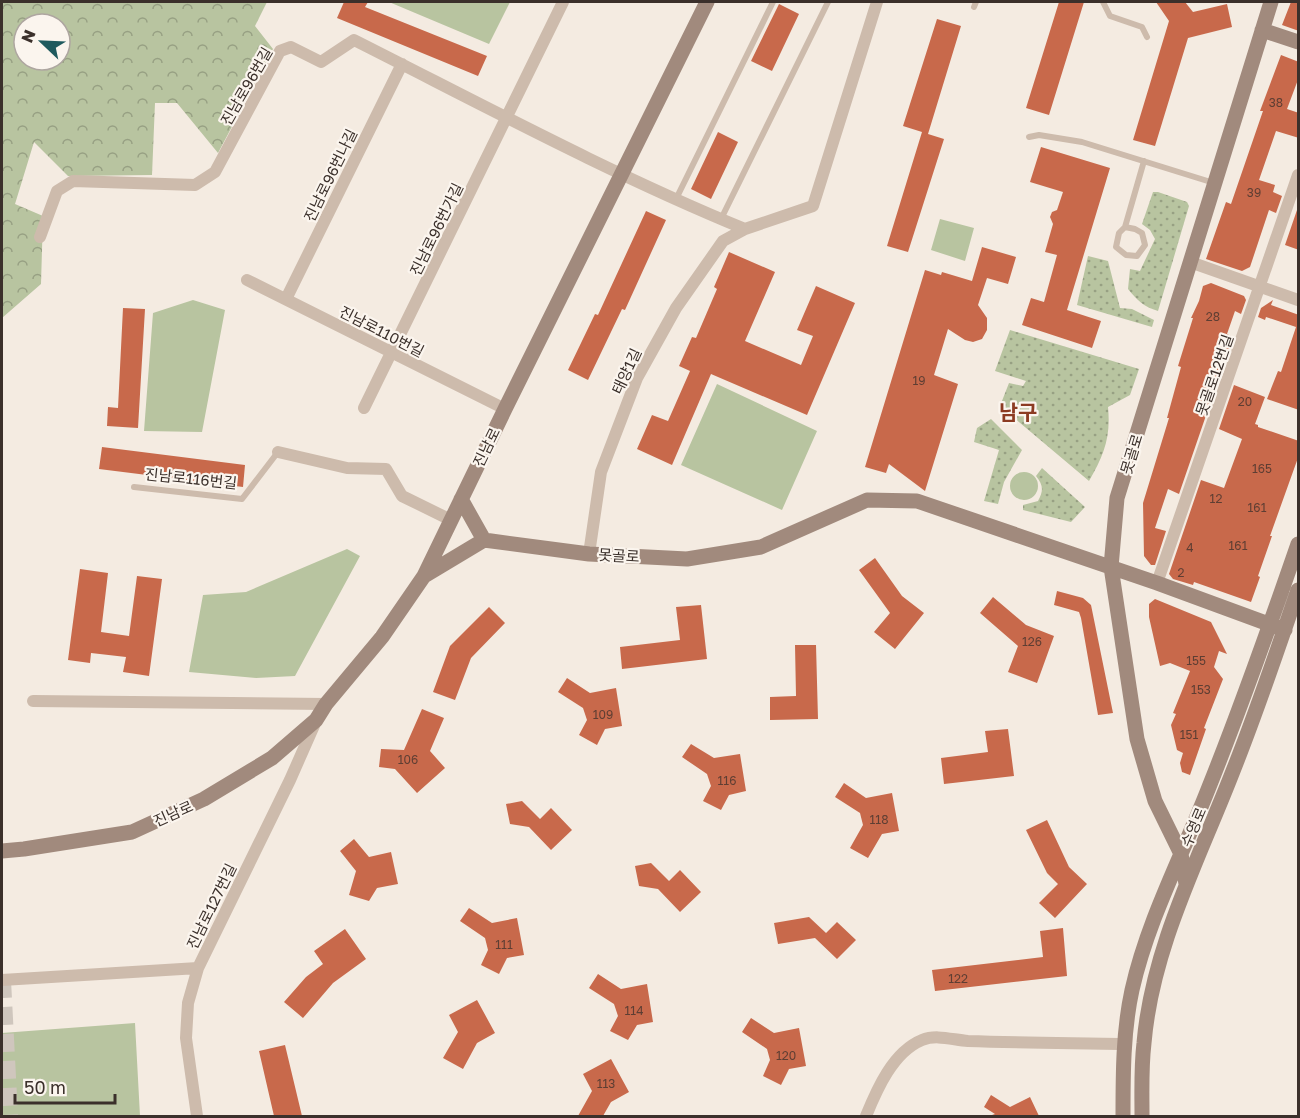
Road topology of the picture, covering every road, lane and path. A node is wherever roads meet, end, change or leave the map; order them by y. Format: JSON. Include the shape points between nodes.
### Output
{"nodes":[{"id":1,"x":563,"y":2,"type":"edge"},
{"id":2,"x":707,"y":2,"type":"edge"},
{"id":3,"x":773,"y":2,"type":"edge"},
{"id":4,"x":828,"y":2,"type":"edge"},
{"id":5,"x":877,"y":2,"type":"edge"},
{"id":6,"x":1103,"y":2,"type":"edge"},
{"id":7,"x":1271,"y":2,"type":"edge"},
{"id":8,"x":1262,"y":30,"type":"junction"},
{"id":9,"x":1147,"y":37,"type":"dead end"},
{"id":10,"x":1299,"y":42,"type":"edge"},
{"id":11,"x":402,"y":64,"type":"junction"},
{"id":12,"x":507,"y":118,"type":"junction"},
{"id":13,"x":1029,"y":137,"type":"dead end"},
{"id":14,"x":1144,"y":161,"type":"junction"},
{"id":15,"x":622,"y":174,"type":"junction"},
{"id":16,"x":1299,"y":175,"type":"edge"},
{"id":17,"x":1215,"y":183,"type":"junction"},
{"id":18,"x":676,"y":199,"type":"junction"},
{"id":19,"x":721,"y":219,"type":"junction"},
{"id":20,"x":1125,"y":227,"type":"junction"},
{"id":21,"x":745,"y":229,"type":"junction"},
{"id":22,"x":40,"y":237,"type":"dead end"},
{"id":23,"x":1190,"y":262,"type":"junction"},
{"id":24,"x":247,"y":280,"type":"dead end"},
{"id":25,"x":1261,"y":286,"type":"junction"},
{"id":26,"x":286,"y":299,"type":"junction"},
{"id":27,"x":1299,"y":300,"type":"edge"},
{"id":28,"x":392,"y":352,"type":"junction"},
{"id":29,"x":364,"y":408,"type":"dead end"},
{"id":30,"x":505,"y":409,"type":"junction"},
{"id":31,"x":278,"y":452,"type":"joint"},
{"id":32,"x":135,"y":487,"type":"dead end"},
{"id":33,"x":461,"y":499,"type":"junction"},
{"id":34,"x":451,"y":520,"type":"junction"},
{"id":35,"x":483,"y":540,"type":"junction"},
{"id":36,"x":1299,"y":544,"type":"edge"},
{"id":37,"x":589,"y":554,"type":"junction"},
{"id":38,"x":1111,"y":567,"type":"junction"},
{"id":39,"x":424,"y":576,"type":"junction"},
{"id":40,"x":1157,"y":583,"type":"junction"},
{"id":41,"x":1299,"y":590,"type":"edge"},
{"id":42,"x":1270,"y":624,"type":"junction"},
{"id":43,"x":1285,"y":630,"type":"junction"},
{"id":44,"x":33,"y":701,"type":"dead end"},
{"id":45,"x":326,"y":704,"type":"junction"},
{"id":46,"x":316,"y":720,"type":"junction"},
{"id":47,"x":2,"y":851,"type":"edge"},
{"id":48,"x":1181,"y":854,"type":"junction"},
{"id":49,"x":1186,"y":884,"type":"junction"},
{"id":50,"x":198,"y":968,"type":"junction"},
{"id":51,"x":2,"y":981,"type":"edge"},
{"id":52,"x":1125,"y":1044,"type":"junction"},
{"id":53,"x":197,"y":1116,"type":"edge"},
{"id":54,"x":866,"y":1116,"type":"edge"},
{"id":55,"x":1123,"y":1116,"type":"edge"},
{"id":56,"x":1142,"y":1116,"type":"edge"}],
"edges":[{"from":1,"to":12,"type":"street"},
{"from":2,"to":15,"type":"main road","name":"진남로"},
{"from":3,"to":18,"type":"lane"},
{"from":4,"to":19,"type":"lane"},
{"from":5,"to":21,"type":"street","via":[[813,206]]},
{"from":6,"to":9,"type":"lane","via":[[1110,16],[1142,27]]},
{"from":7,"to":8,"type":"main road","name":"못골로"},
{"from":8,"to":10,"type":"main road"},
{"from":8,"to":17,"type":"main road","name":"못골로"},
{"from":11,"to":12,"type":"street","name":"진남로96번길"},
{"from":11,"to":22,"type":"street","name":"진남로96번길","via":[[354,40],[321,62],[291,47],[280,51],[215,172],[195,185],[73,181],[57,191]]},
{"from":11,"to":26,"type":"street","name":"진남로96번나길"},
{"from":12,"to":15,"type":"street","name":"진남로96번길"},
{"from":12,"to":28,"type":"street","name":"진남로96번가길"},
{"from":13,"to":14,"type":"lane","via":[[1083,142]]},
{"from":14,"to":17,"type":"lane"},
{"from":14,"to":20,"type":"lane"},
{"from":15,"to":18,"type":"street"},
{"from":15,"to":30,"type":"main road","name":"진남로"},
{"from":16,"to":25,"type":"street","name":"못골로12번길"},
{"from":17,"to":23,"type":"main road","name":"못골로"},
{"from":18,"to":19,"type":"street"},
{"from":19,"to":21,"type":"street"},
{"from":20,"to":20,"type":"lane","via":[[1116,247],[1126,255],[1137,256],[1144,245],[1142,233]]},
{"from":21,"to":37,"type":"street","name":"태양1길","via":[[723,241],[676,308],[637,378],[601,472]]},
{"from":23,"to":25,"type":"street"},
{"from":23,"to":38,"type":"main road","name":"못골로","via":[[1117,498]]},
{"from":24,"to":26,"type":"street","name":"진남로110번길"},
{"from":25,"to":27,"type":"street"},
{"from":25,"to":40,"type":"street","name":"못골로12번길"},
{"from":26,"to":28,"type":"street","name":"진남로110번길"},
{"from":28,"to":29,"type":"street","name":"진남로96번가길"},
{"from":28,"to":30,"type":"street","name":"진남로110번길"},
{"from":30,"to":33,"type":"main road","name":"진남로"},
{"from":31,"to":32,"type":"lane","name":"진남로116번길","via":[[242,499]]},
{"from":31,"to":34,"type":"street","name":"진남로116번길","via":[[347,468],[386,469],[402,496]]},
{"from":33,"to":34,"type":"main road","name":"진남로"},
{"from":33,"to":35,"type":"main road"},
{"from":34,"to":39,"type":"main road","name":"진남로"},
{"from":35,"to":37,"type":"main road","name":"못골로"},
{"from":35,"to":39,"type":"main road"},
{"from":36,"to":42,"type":"main road","name":"수영로"},
{"from":37,"to":38,"type":"main road","name":"못골로","via":[[687,559],[761,547],[867,500],[917,501]]},
{"from":38,"to":40,"type":"main road","name":"못골로"},
{"from":38,"to":48,"type":"main road","name":"못골로","via":[[1137,739],[1155,801]]},
{"from":39,"to":45,"type":"main road","name":"진남로","via":[[382,637]]},
{"from":40,"to":42,"type":"main road","name":"못골로"},
{"from":41,"to":43,"type":"main road","name":"수영로"},
{"from":42,"to":43,"type":"main road","name":"못골로"},
{"from":42,"to":48,"type":"main road","name":"수영로"},
{"from":43,"to":49,"type":"main road","name":"수영로","via":[[1234,770]]},
{"from":44,"to":45,"type":"street"},
{"from":45,"to":46,"type":"main road","name":"진남로"},
{"from":46,"to":47,"type":"main road","name":"진남로","via":[[272,758],[204,799],[132,832]]},
{"from":46,"to":50,"type":"street","name":"진남로127번길"},
{"from":48,"to":49,"type":"main road","name":"못골로"},
{"from":48,"to":52,"type":"main road","name":"수영로","via":[[1138,968]]},
{"from":49,"to":56,"type":"main road","name":"수영로","via":[[1148,1011],[1143,1043]]},
{"from":50,"to":51,"type":"street"},
{"from":50,"to":53,"type":"street","name":"진남로127번길","via":[[188,1003],[186,1038]]},
{"from":52,"to":54,"type":"street","via":[[923,1039],[905,1050],[890,1069]]},
{"from":52,"to":55,"type":"main road","name":"수영로"}]}
